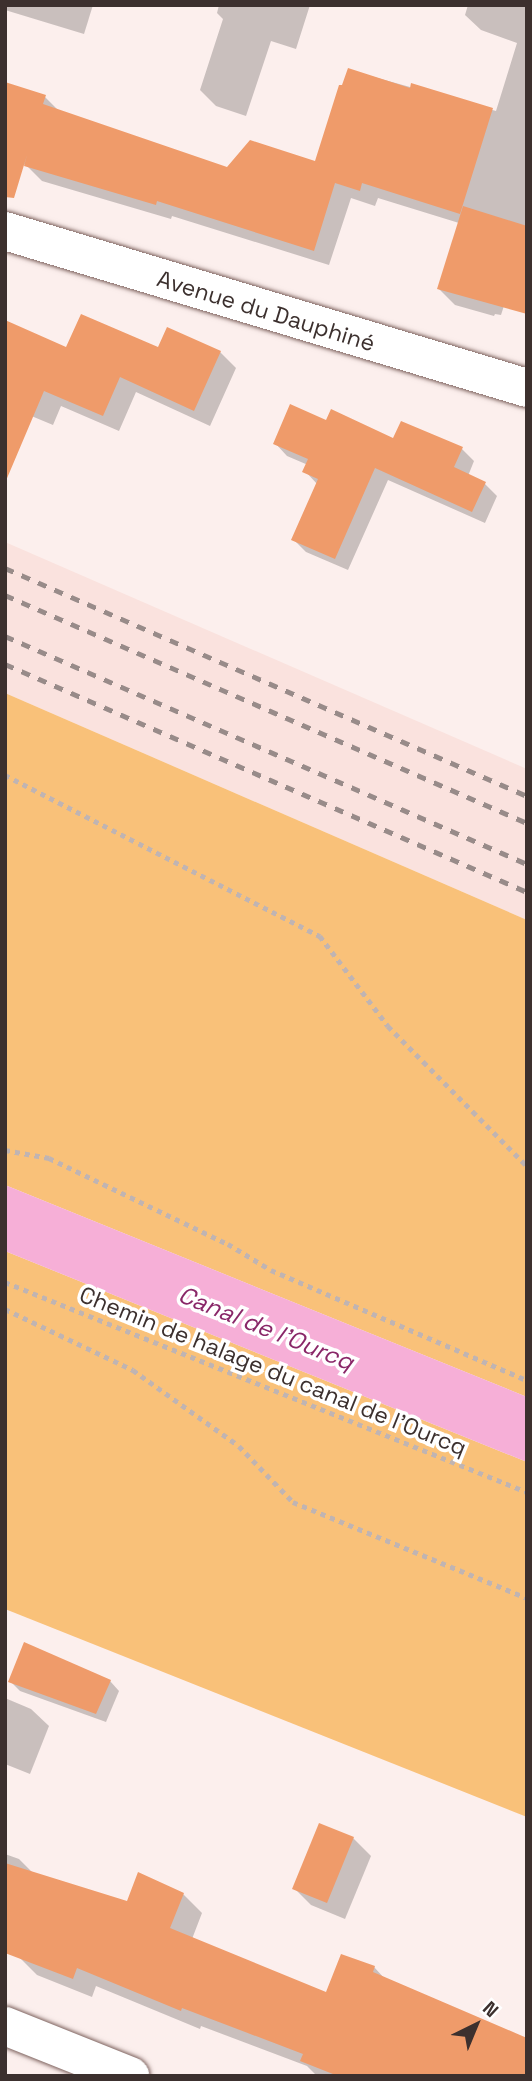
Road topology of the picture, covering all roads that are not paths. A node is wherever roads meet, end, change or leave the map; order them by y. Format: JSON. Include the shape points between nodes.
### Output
{"nodes":[{"id":1,"x":5,"y":231,"type":"edge"},
{"id":2,"x":527,"y":388,"type":"edge"},
{"id":3,"x":5,"y":2026,"type":"edge"},
{"id":4,"x":130,"y":2076,"type":"edge"}],
"edges":[{"from":1,"to":2,"type":"street","name":"Avenue du Dauphiné"},
{"from":3,"to":4,"type":"street"}]}
